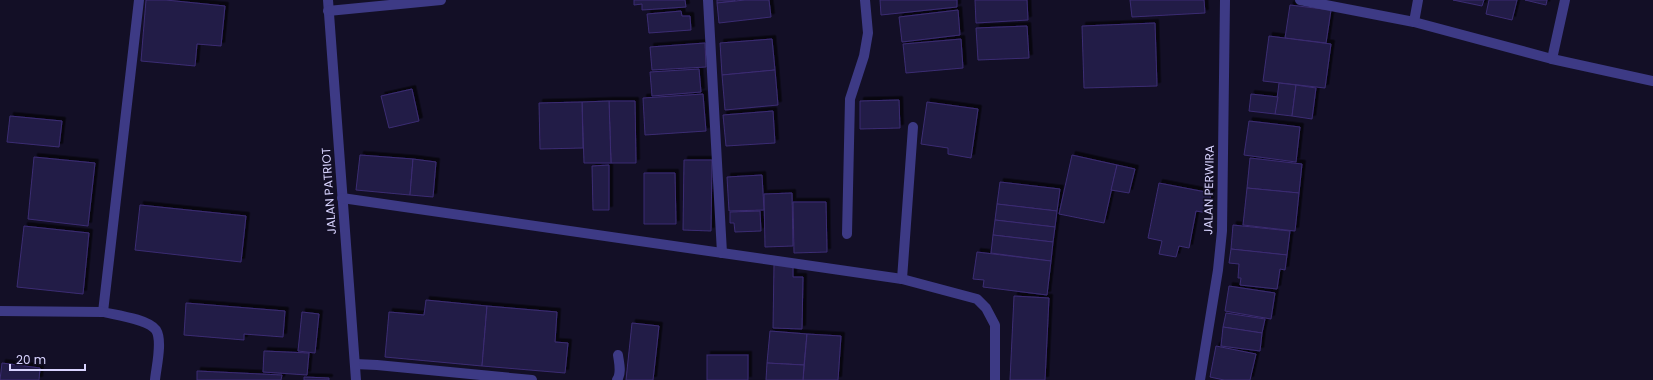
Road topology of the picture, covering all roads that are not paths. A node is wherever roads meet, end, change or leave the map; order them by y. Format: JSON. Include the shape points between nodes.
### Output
{"nodes":[{"id":1,"x":139,"y":0,"type":"edge"},
{"id":2,"x":328,"y":0,"type":"edge"},
{"id":3,"x":441,"y":0,"type":"edge"},
{"id":4,"x":708,"y":0,"type":"edge"},
{"id":5,"x":865,"y":0,"type":"edge"},
{"id":6,"x":1225,"y":0,"type":"edge"},
{"id":7,"x":1300,"y":0,"type":"edge"},
{"id":8,"x":1418,"y":0,"type":"edge"},
{"id":9,"x":1565,"y":0,"type":"edge"},
{"id":10,"x":328,"y":11,"type":"junction"},
{"id":11,"x":1414,"y":22,"type":"junction"},
{"id":12,"x":1552,"y":59,"type":"junction"},
{"id":13,"x":1653,"y":81,"type":"edge"},
{"id":14,"x":913,"y":127,"type":"dead end"},
{"id":15,"x":342,"y":198,"type":"junction"},
{"id":16,"x":847,"y":234,"type":"dead end"},
{"id":17,"x":722,"y":253,"type":"junction"},
{"id":18,"x":902,"y":279,"type":"junction"},
{"id":19,"x":0,"y":311,"type":"edge"},
{"id":20,"x":103,"y":312,"type":"junction"},
{"id":21,"x":618,"y":355,"type":"dead end"},
{"id":22,"x":355,"y":364,"type":"junction"},
{"id":23,"x":155,"y":380,"type":"edge"},
{"id":24,"x":356,"y":380,"type":"edge"},
{"id":25,"x":532,"y":380,"type":"edge"},
{"id":26,"x":617,"y":380,"type":"edge"},
{"id":27,"x":995,"y":380,"type":"edge"},
{"id":28,"x":1200,"y":380,"type":"edge"}],
"edges":[{"from":1,"to":20,"type":"street"},
{"from":2,"to":10,"type":"street","name":"JALAN PATRIOT"},
{"from":3,"to":10,"type":"street"},
{"from":4,"to":17,"type":"street"},
{"from":5,"to":16,"type":"street","via":[[868,33],[864,56],[850,99]]},
{"from":6,"to":28,"type":"street","name":"JALAN PERWIRA","via":[[1222,231]]},
{"from":7,"to":11,"type":"street"},
{"from":8,"to":11,"type":"street"},
{"from":9,"to":12,"type":"street"},
{"from":10,"to":15,"type":"street","name":"JALAN PATRIOT"},
{"from":11,"to":12,"type":"street"},
{"from":12,"to":13,"type":"street"},
{"from":14,"to":18,"type":"street"},
{"from":15,"to":17,"type":"street"},
{"from":15,"to":22,"type":"street","name":"JALAN PATRIOT"},
{"from":17,"to":18,"type":"street"},
{"from":18,"to":27,"type":"street","via":[[977,299],[986,308],[995,325]]},
{"from":19,"to":20,"type":"street"},
{"from":20,"to":23,"type":"street","via":[[142,321],[156,330],[158,350]]},
{"from":21,"to":26,"type":"street","via":[[620,372]]},
{"from":22,"to":24,"type":"street","name":"JALAN PATRIOT"},
{"from":22,"to":25,"type":"street"}]}
